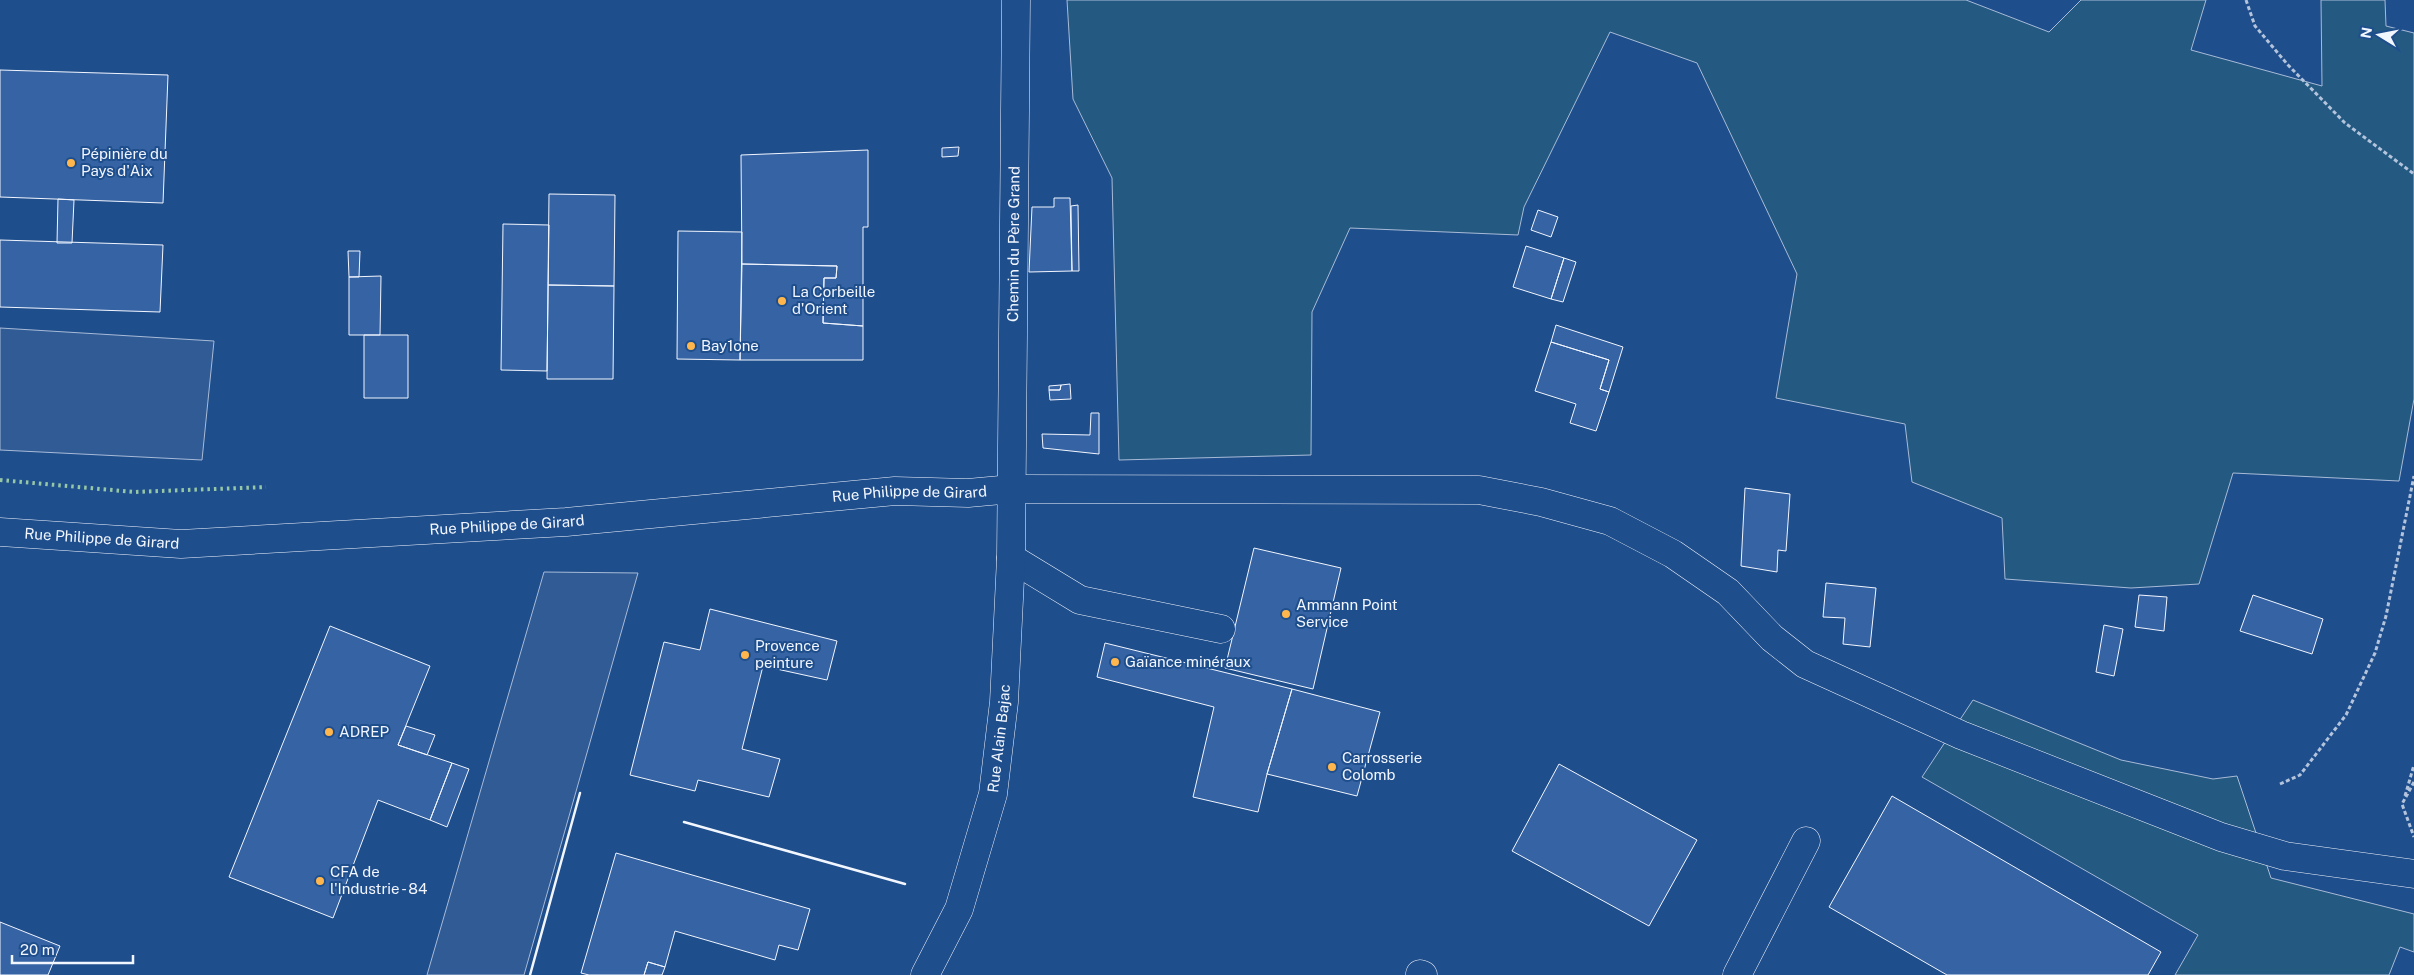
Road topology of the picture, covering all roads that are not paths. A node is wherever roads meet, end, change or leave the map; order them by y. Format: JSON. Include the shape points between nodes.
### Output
{"nodes":[{"id":1,"x":1016,"y":0,"type":"edge"},
{"id":2,"x":1012,"y":489,"type":"junction"},
{"id":3,"x":0,"y":532,"type":"edge"},
{"id":4,"x":1011,"y":558,"type":"junction"},
{"id":5,"x":1222,"y":629,"type":"dead end"},
{"id":6,"x":1806,"y":841,"type":"dead end"},
{"id":7,"x":2414,"y":874,"type":"edge"},
{"id":8,"x":925,"y":975,"type":"edge"},
{"id":9,"x":1737,"y":975,"type":"edge"}],
"edges":[{"from":1,"to":2,"type":"street","name":"Chemin du Père Grand"},
{"from":2,"to":3,"type":"street","name":"Rue Philippe de Girard","via":[[968,493],[895,491],[566,522],[181,544]]},
{"from":2,"to":4,"type":"street","name":"Rue Alain Bajac"},
{"from":2,"to":7,"type":"street","name":"Rue Philippe de Girard","via":[[1479,490],[1541,502],[1610,521],[1673,554],[1728,592],[1772,638],[1805,664],[1961,735],[2221,837],[2285,856]]},
{"from":4,"to":5,"type":"street","via":[[1080,600]]},
{"from":4,"to":8,"type":"street","name":"Rue Alain Bajac","via":[[1004,702],[993,794],[959,909]]},
{"from":6,"to":9,"type":"street"}]}
